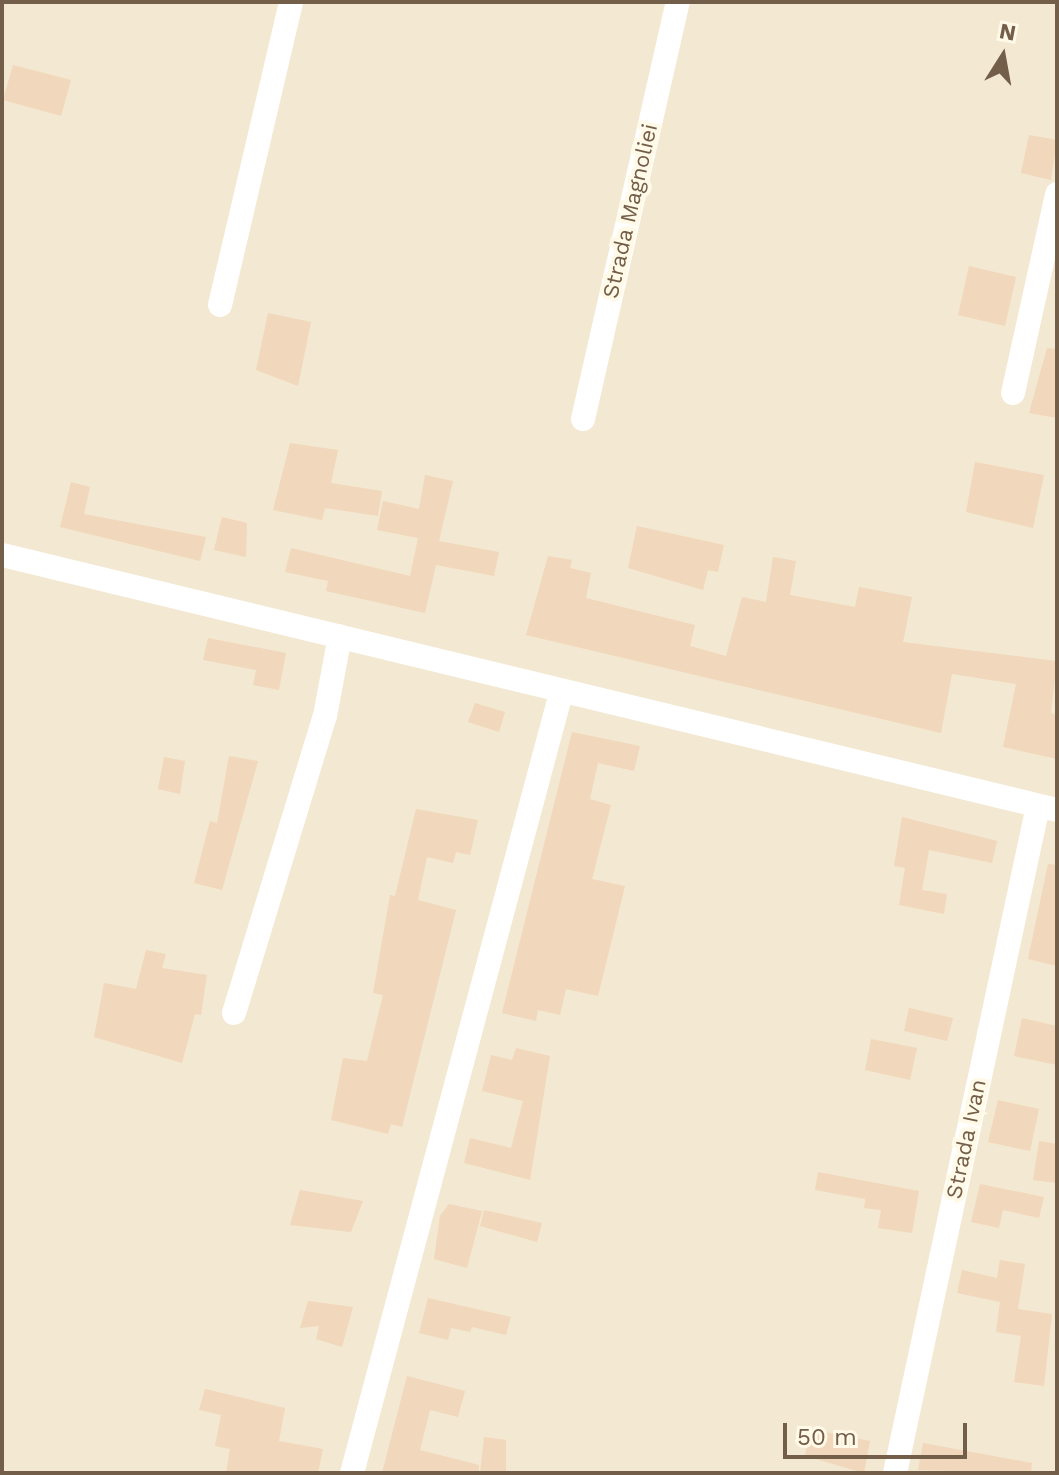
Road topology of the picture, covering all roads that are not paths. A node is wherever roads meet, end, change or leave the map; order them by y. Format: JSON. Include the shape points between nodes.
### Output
{"nodes":[{"id":1,"x":291,"y":2,"type":"edge"},
{"id":2,"x":678,"y":2,"type":"edge"},
{"id":3,"x":1057,"y":194,"type":"edge"},
{"id":4,"x":220,"y":305,"type":"dead end"},
{"id":5,"x":1013,"y":393,"type":"dead end"},
{"id":6,"x":583,"y":419,"type":"dead end"},
{"id":7,"x":2,"y":555,"type":"edge"},
{"id":8,"x":340,"y":636,"type":"junction"},
{"id":9,"x":561,"y":693,"type":"junction"},
{"id":10,"x":1047,"y":808,"type":"edge"},
{"id":11,"x":234,"y":1013,"type":"dead end"},
{"id":12,"x":352,"y":1473,"type":"edge"},
{"id":13,"x":895,"y":1473,"type":"edge"}],
"edges":[{"from":1,"to":4,"type":"street"},
{"from":2,"to":6,"type":"street","name":"Strada Magnoliei"},
{"from":3,"to":5,"type":"street"},
{"from":7,"to":8,"type":"street"},
{"from":8,"to":9,"type":"street"},
{"from":8,"to":11,"type":"street","via":[[325,716]]},
{"from":9,"to":10,"type":"street"},
{"from":9,"to":12,"type":"street"},
{"from":10,"to":13,"type":"street","name":"Strada Ivan"}]}
